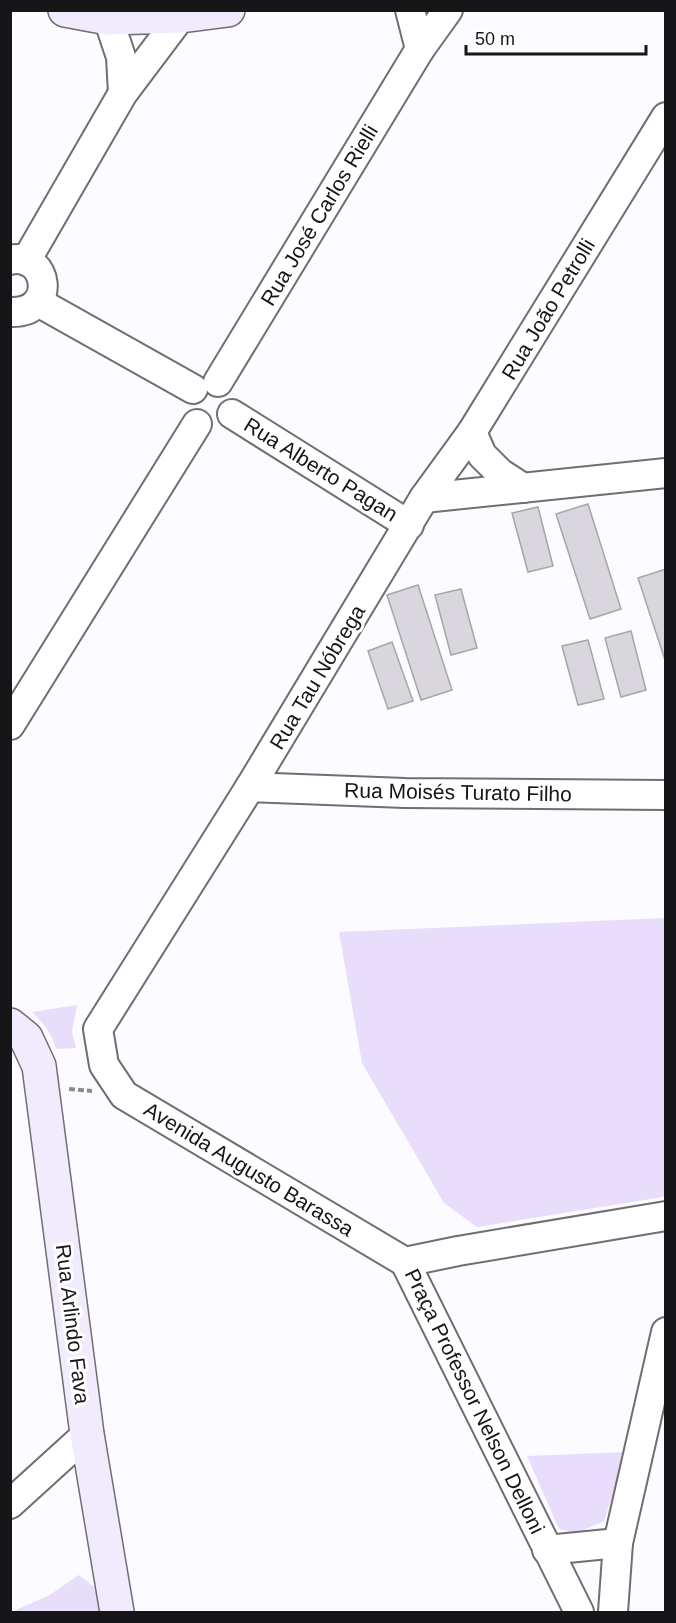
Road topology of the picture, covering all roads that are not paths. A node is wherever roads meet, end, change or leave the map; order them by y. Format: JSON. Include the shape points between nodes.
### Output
{"nodes":[{"id":1,"x":65,"y":10,"type":"edge"},
{"id":2,"x":228,"y":10,"type":"edge"},
{"id":3,"x":410,"y":10,"type":"edge"},
{"id":4,"x":447,"y":10,"type":"edge"},
{"id":5,"x":181,"y":16,"type":"junction"},
{"id":6,"x":108,"y":18,"type":"junction"},
{"id":7,"x":420,"y":49,"type":"junction"},
{"id":8,"x":123,"y":93,"type":"junction"},
{"id":9,"x":666,"y":117,"type":"edge"},
{"id":10,"x":18,"y":260,"type":"edge"},
{"id":11,"x":38,"y":302,"type":"junction"},
{"id":12,"x":10,"y":312,"type":"edge"},
{"id":13,"x":205,"y":385,"type":"junction"},
{"id":14,"x":232,"y":414,"type":"junction"},
{"id":15,"x":197,"y":424,"type":"junction"},
{"id":16,"x":472,"y":432,"type":"junction"},
{"id":17,"x":666,"y":473,"type":"edge"},
{"id":18,"x":523,"y":488,"type":"junction"},
{"id":19,"x":424,"y":498,"type":"junction"},
{"id":20,"x":409,"y":525,"type":"junction"},
{"id":21,"x":10,"y":725,"type":"edge"},
{"id":22,"x":250,"y":787,"type":"junction"},
{"id":23,"x":666,"y":795,"type":"edge"},
{"id":24,"x":18,"y":1031,"type":"edge"},
{"id":25,"x":104,"y":1065,"type":"joint"},
{"id":26,"x":666,"y":1216,"type":"edge"},
{"id":27,"x":405,"y":1262,"type":"junction"},
{"id":28,"x":666,"y":1332,"type":"edge"},
{"id":29,"x":87,"y":1434,"type":"junction"},
{"id":30,"x":10,"y":1504,"type":"edge"},
{"id":31,"x":618,"y":1543,"type":"junction"},
{"id":32,"x":547,"y":1550,"type":"junction"},
{"id":33,"x":117,"y":1612,"type":"edge"},
{"id":34,"x":579,"y":1612,"type":"edge"},
{"id":35,"x":613,"y":1612,"type":"edge"}],
"edges":[{"from":1,"to":6,"type":"street"},
{"from":2,"to":5,"type":"street"},
{"from":3,"to":7,"type":"street"},
{"from":4,"to":7,"type":"street","name":"Rua José Carlos Rielli"},
{"from":5,"to":6,"type":"street"},
{"from":5,"to":8,"type":"street"},
{"from":6,"to":8,"type":"street","via":[[121,57]]},
{"from":7,"to":13,"type":"street","name":"Rua José Carlos Rielli"},
{"from":8,"to":10,"type":"street"},
{"from":9,"to":16,"type":"street","name":"Rua João Petrolli"},
{"from":10,"to":11,"type":"street","via":[[40,273],[44,283]]},
{"from":11,"to":12,"type":"street","via":[[31,309]]},
{"from":11,"to":13,"type":"street"},
{"from":13,"to":14,"type":"street","via":[[228,389],[234,401]]},
{"from":13,"to":15,"type":"street","via":[[187,400],[189,413]]},
{"from":14,"to":15,"type":"street","via":[[217,427]]},
{"from":14,"to":20,"type":"street","name":"Rua Alberto Pagan"},
{"from":15,"to":21,"type":"street"},
{"from":16,"to":18,"type":"street","via":[[482,455]]},
{"from":16,"to":19,"type":"street","name":"Rua João Petrolli"},
{"from":17,"to":18,"type":"street"},
{"from":18,"to":19,"type":"street"},
{"from":19,"to":20,"type":"street","name":"Rua Tau Nóbrega"},
{"from":20,"to":22,"type":"street","name":"Rua Tau Nóbrega"},
{"from":22,"to":23,"type":"street","name":"Rua Moisés Turato Filho","via":[[405,793]]},
{"from":22,"to":25,"type":"street","name":"Rua Tau Nóbrega","via":[[98,1029]]},
{"from":24,"to":29,"type":"street","name":"Rua Arlindo Fava","via":[[39,1066]]},
{"from":25,"to":27,"type":"street","name":"Avenida Augusto Barassa","via":[[124,1095]]},
{"from":26,"to":27,"type":"street","name":"Praça Professor Nelson Delloni"},
{"from":27,"to":32,"type":"street","name":"Praça Professor Nelson Delloni"},
{"from":28,"to":31,"type":"street"},
{"from":29,"to":30,"type":"street"},
{"from":29,"to":33,"type":"street","name":"Rua Arlindo Fava"},
{"from":31,"to":32,"type":"street","name":"Praça Professor Nelson Delloni"},
{"from":31,"to":35,"type":"street"},
{"from":32,"to":34,"type":"street","name":"Praça Professor Nelson Delloni"}]}
